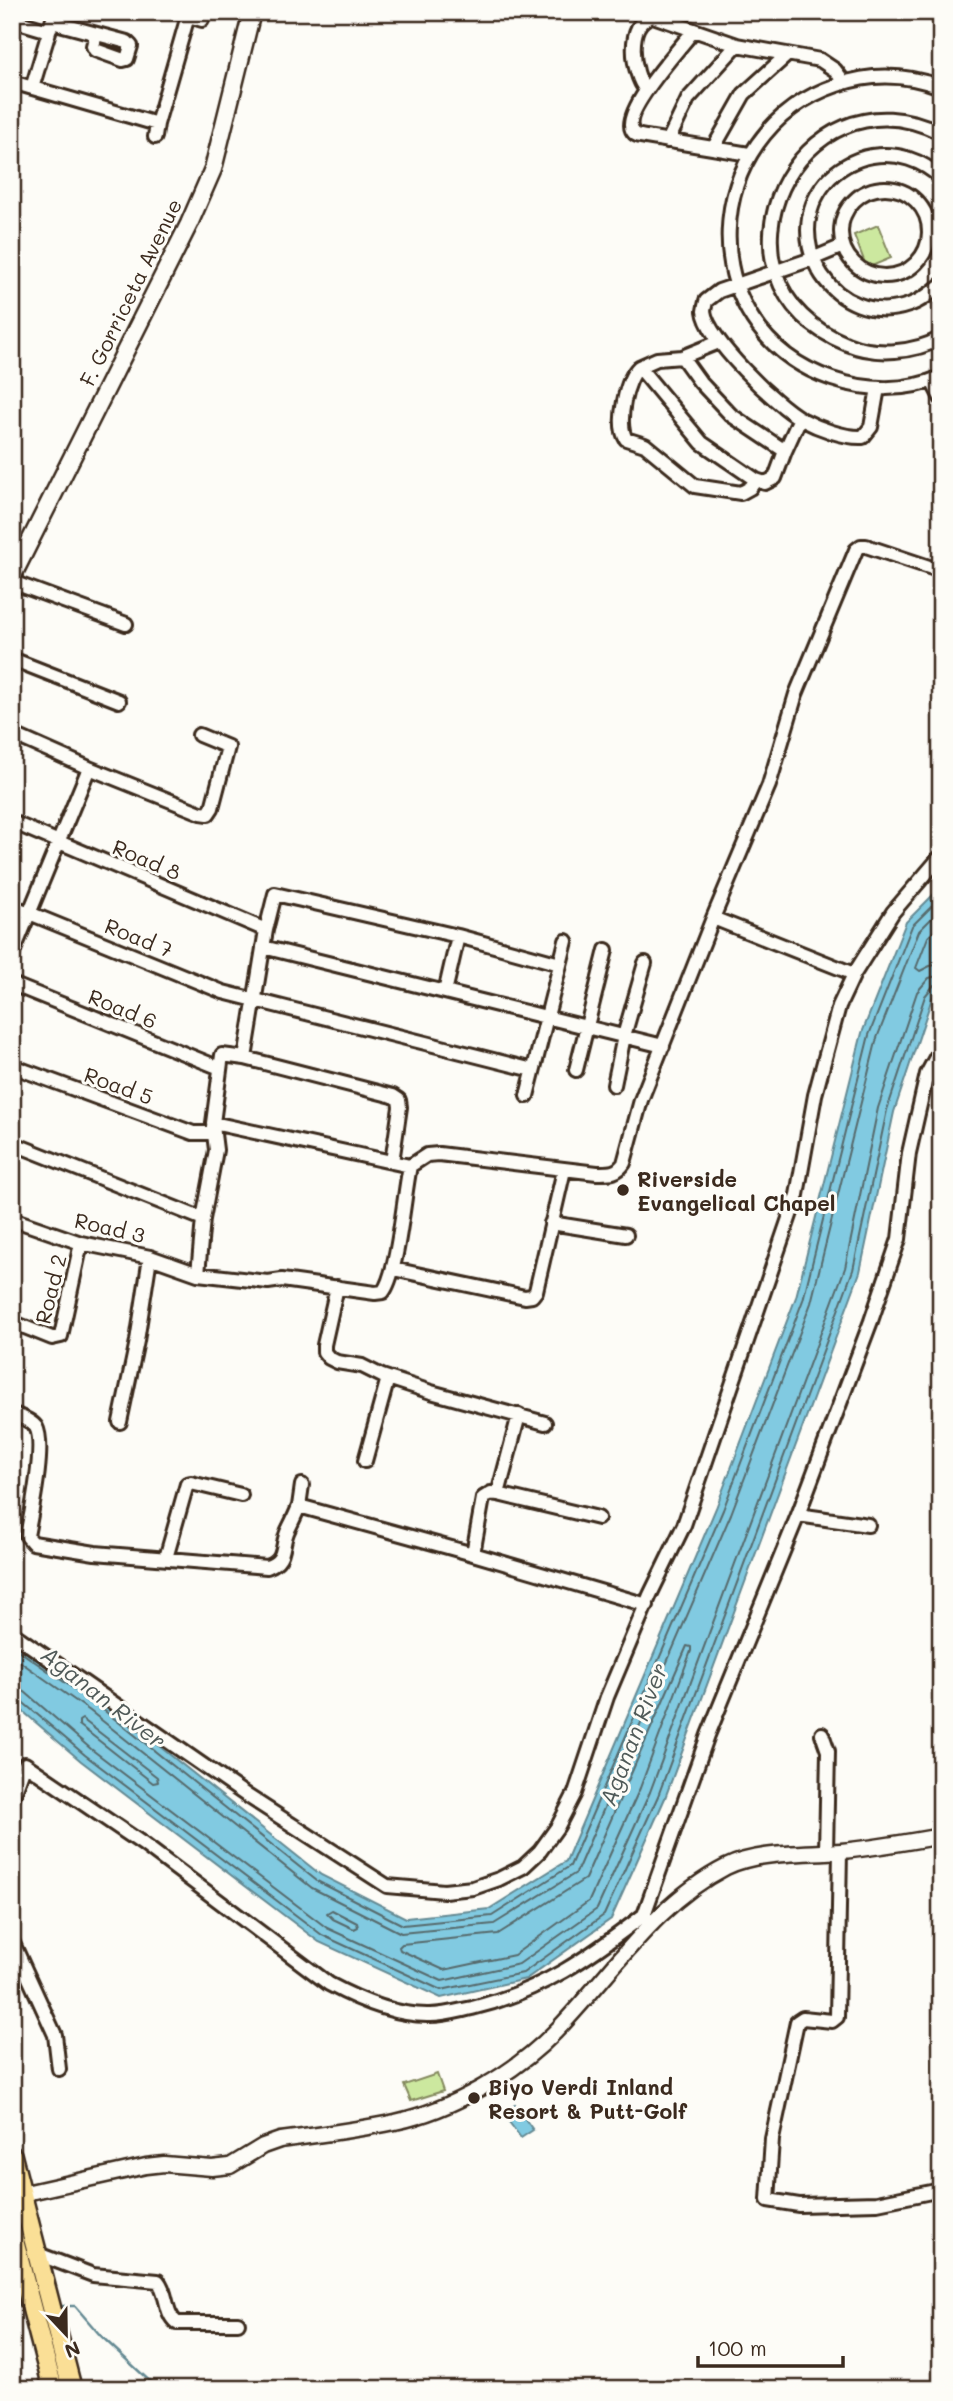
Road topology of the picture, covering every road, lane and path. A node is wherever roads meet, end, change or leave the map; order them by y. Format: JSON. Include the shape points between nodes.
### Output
{"nodes":[{"id":1,"x":252,"y":12,"type":"edge"},
{"id":2,"x":182,"y":14,"type":"edge"},
{"id":3,"x":12,"y":20,"type":"edge"},
{"id":4,"x":202,"y":20,"type":"dead end"},
{"id":5,"x":52,"y":22,"type":"edge"},
{"id":6,"x":694,"y":30,"type":"junction"},
{"id":7,"x":96,"y":34,"type":"dead end"},
{"id":8,"x":737,"y":45,"type":"junction"},
{"id":9,"x":786,"y":55,"type":"junction"},
{"id":10,"x":12,"y":82,"type":"edge"},
{"id":11,"x":844,"y":82,"type":"junction"},
{"id":12,"x":941,"y":87,"type":"edge"},
{"id":13,"x":32,"y":88,"type":"junction"},
{"id":14,"x":646,"y":90,"type":"junction"},
{"id":15,"x":941,"y":133,"type":"edge"},
{"id":16,"x":668,"y":141,"type":"junction"},
{"id":17,"x":714,"y":146,"type":"junction"},
{"id":18,"x":749,"y":153,"type":"junction"},
{"id":19,"x":941,"y":178,"type":"edge"},
{"id":20,"x":934,"y":242,"type":"edge"},
{"id":21,"x":842,"y":246,"type":"junction"},
{"id":22,"x":813,"y":259,"type":"junction"},
{"id":23,"x":776,"y":272,"type":"junction"},
{"id":24,"x":735,"y":285,"type":"junction"},
{"id":25,"x":941,"y":285,"type":"edge"},
{"id":26,"x":941,"y":338,"type":"edge"},
{"id":27,"x":719,"y":342,"type":"junction"},
{"id":28,"x":682,"y":357,"type":"junction"},
{"id":29,"x":639,"y":367,"type":"junction"},
{"id":30,"x":937,"y":379,"type":"edge"},
{"id":31,"x":878,"y":388,"type":"junction"},
{"id":32,"x":941,"y":398,"type":"edge"},
{"id":33,"x":800,"y":418,"type":"junction"},
{"id":34,"x":785,"y":452,"type":"junction"},
{"id":35,"x":756,"y":480,"type":"junction"},
{"id":36,"x":941,"y":571,"type":"edge"},
{"id":37,"x":12,"y":580,"type":"edge"},
{"id":38,"x":126,"y":624,"type":"dead end"},
{"id":39,"x":12,"y":659,"type":"edge"},
{"id":40,"x":119,"y":701,"type":"dead end"},
{"id":41,"x":12,"y":734,"type":"edge"},
{"id":42,"x":199,"y":735,"type":"dead end"},
{"id":43,"x":89,"y":768,"type":"junction"},
{"id":44,"x":12,"y":822,"type":"edge"},
{"id":45,"x":57,"y":841,"type":"junction"},
{"id":46,"x":941,"y":856,"type":"edge"},
{"id":47,"x":12,"y":906,"type":"edge"},
{"id":48,"x":29,"y":914,"type":"junction"},
{"id":49,"x":713,"y":918,"type":"junction"},
{"id":50,"x":266,"y":930,"type":"junction"},
{"id":51,"x":458,"y":936,"type":"junction"},
{"id":52,"x":566,"y":941,"type":"dead end"},
{"id":53,"x":263,"y":947,"type":"junction"},
{"id":54,"x":606,"y":950,"type":"dead end"},
{"id":55,"x":12,"y":955,"type":"edge"},
{"id":56,"x":645,"y":963,"type":"dead end"},
{"id":57,"x":561,"y":964,"type":"junction"},
{"id":58,"x":854,"y":974,"type":"junction"},
{"id":59,"x":12,"y":984,"type":"edge"},
{"id":60,"x":445,"y":992,"type":"junction"},
{"id":61,"x":254,"y":999,"type":"junction"},
{"id":62,"x":547,"y":1017,"type":"junction"},
{"id":63,"x":585,"y":1026,"type":"junction"},
{"id":64,"x":624,"y":1036,"type":"junction"},
{"id":65,"x":663,"y":1046,"type":"junction"},
{"id":66,"x":941,"y":1048,"type":"edge"},
{"id":67,"x":244,"y":1058,"type":"junction"},
{"id":68,"x":12,"y":1066,"type":"edge"},
{"id":69,"x":220,"y":1068,"type":"junction"},
{"id":70,"x":533,"y":1070,"type":"junction"},
{"id":71,"x":576,"y":1070,"type":"dead end"},
{"id":72,"x":928,"y":1074,"type":"junction"},
{"id":73,"x":941,"y":1079,"type":"edge"},
{"id":74,"x":614,"y":1085,"type":"dead end"},
{"id":75,"x":527,"y":1096,"type":"dead end"},
{"id":76,"x":214,"y":1128,"type":"junction"},
{"id":77,"x":12,"y":1143,"type":"edge"},
{"id":78,"x":392,"y":1162,"type":"junction"},
{"id":79,"x":410,"y":1166,"type":"junction"},
{"id":80,"x":564,"y":1170,"type":"junction"},
{"id":81,"x":12,"y":1219,"type":"edge"},
{"id":82,"x":203,"y":1219,"type":"junction"},
{"id":83,"x":551,"y":1223,"type":"junction"},
{"id":84,"x":626,"y":1235,"type":"dead end"},
{"id":85,"x":81,"y":1243,"type":"junction"},
{"id":86,"x":150,"y":1257,"type":"junction"},
{"id":87,"x":393,"y":1269,"type":"junction"},
{"id":88,"x":198,"y":1274,"type":"junction"},
{"id":89,"x":337,"y":1287,"type":"junction"},
{"id":90,"x":12,"y":1322,"type":"edge"},
{"id":91,"x":388,"y":1378,"type":"junction"},
{"id":92,"x":12,"y":1413,"type":"edge"},
{"id":93,"x":519,"y":1415,"type":"junction"},
{"id":94,"x":120,"y":1422,"type":"dead end"},
{"id":95,"x":545,"y":1423,"type":"dead end"},
{"id":96,"x":365,"y":1461,"type":"dead end"},
{"id":97,"x":302,"y":1485,"type":"dead end"},
{"id":98,"x":498,"y":1494,"type":"junction"},
{"id":99,"x":241,"y":1495,"type":"dead end"},
{"id":100,"x":299,"y":1506,"type":"junction"},
{"id":101,"x":798,"y":1515,"type":"junction"},
{"id":102,"x":598,"y":1518,"type":"dead end"},
{"id":103,"x":868,"y":1525,"type":"dead end"},
{"id":104,"x":473,"y":1555,"type":"junction"},
{"id":105,"x":166,"y":1558,"type":"junction"},
{"id":106,"x":647,"y":1605,"type":"junction"},
{"id":107,"x":12,"y":1633,"type":"edge"},
{"id":108,"x":822,"y":1734,"type":"dead end"},
{"id":109,"x":12,"y":1799,"type":"edge"},
{"id":110,"x":941,"y":1836,"type":"edge"},
{"id":111,"x":833,"y":1852,"type":"junction"},
{"id":112,"x":648,"y":1919,"type":"junction"},
{"id":113,"x":12,"y":1941,"type":"edge"},
{"id":114,"x":59,"y":2069,"type":"dead end"},
{"id":115,"x":12,"y":2156,"type":"edge"},
{"id":116,"x":941,"y":2190,"type":"edge"},
{"id":117,"x":17,"y":2195,"type":"edge"},
{"id":118,"x":12,"y":2233,"type":"edge"},
{"id":119,"x":38,"y":2254,"type":"junction"},
{"id":120,"x":238,"y":2323,"type":"dead end"},
{"id":121,"x":53,"y":2389,"type":"edge"},
{"id":122,"x":72,"y":2389,"type":"edge"}],
"edges":[{"from":1,"to":37,"type":"main road","name":"F. Gorriceta Avenue","via":[[213,169]]},
{"from":2,"to":4,"type":"street"},
{"from":2,"to":13,"type":"street","via":[[156,130]]},
{"from":3,"to":5,"type":"street"},
{"from":5,"to":7,"type":"street"},
{"from":5,"to":13,"type":"street"},
{"from":6,"to":8,"type":"street"},
{"from":6,"to":14,"type":"street"},
{"from":6,"to":14,"type":"street","via":[[653,16],[644,20],[634,44],[635,70]]},
{"from":8,"to":9,"type":"street"},
{"from":8,"to":16,"type":"street","via":[[688,99]]},
{"from":9,"to":11,"type":"street","via":[[820,60]]},
{"from":9,"to":17,"type":"street","via":[[744,94]]},
{"from":10,"to":13,"type":"street"},
{"from":11,"to":12,"type":"street","via":[[898,77]]},
{"from":11,"to":18,"type":"street","via":[[820,90],[786,111]]},
{"from":14,"to":16,"type":"street","via":[[631,120],[632,130],[639,136]]},
{"from":15,"to":23,"type":"street","via":[[905,121],[871,121],[838,131],[809,149],[787,176],[774,207],[771,241]]},
{"from":16,"to":17,"type":"street"},
{"from":17,"to":18,"type":"street"},
{"from":18,"to":24,"type":"street","via":[[728,221]]},
{"from":19,"to":22,"type":"street","via":[[923,164],[895,155],[866,157],[840,169],[820,190],[809,217]]},
{"from":20,"to":21,"type":"street","via":[[916,264],[885,276],[854,264]]},
{"from":20,"to":21,"type":"street","via":[[918,204],[900,191],[879,189],[859,197],[845,214]]},
{"from":21,"to":22,"type":"street"},
{"from":22,"to":23,"type":"street"},
{"from":22,"to":25,"type":"street","via":[[835,291],[870,307],[908,305]]},
{"from":23,"to":24,"type":"street"},
{"from":23,"to":26,"type":"street","via":[[799,312],[832,338],[852,346],[895,351]]},
{"from":24,"to":27,"type":"street","via":[[706,301],[704,310]]},
{"from":24,"to":31,"type":"street","via":[[757,324],[786,354],[822,376]]},
{"from":27,"to":28,"type":"street"},
{"from":27,"to":33,"type":"street","via":[[768,393]]},
{"from":28,"to":29,"type":"street","via":[[657,359]]},
{"from":28,"to":34,"type":"street","via":[[731,415]]},
{"from":29,"to":35,"type":"street","via":[[702,443]]},
{"from":29,"to":35,"type":"street","via":[[625,396],[621,427],[626,439],[645,445],[695,486],[741,494]]},
{"from":30,"to":31,"type":"street"},
{"from":30,"to":32,"type":"street"},
{"from":31,"to":33,"type":"street","via":[[872,427],[863,437]]},
{"from":33,"to":34,"type":"street"},
{"from":34,"to":35,"type":"street","via":[[775,478],[765,484]]},
{"from":36,"to":49,"type":"street","via":[[866,546],[856,550],[796,694],[768,785]]},
{"from":37,"to":38,"type":"street"},
{"from":39,"to":40,"type":"street"},
{"from":41,"to":43,"type":"street"},
{"from":42,"to":43,"type":"street","via":[[228,747],[208,814]]},
{"from":43,"to":45,"type":"street"},
{"from":44,"to":45,"type":"street","name":"Road 8"},
{"from":45,"to":48,"type":"street"},
{"from":45,"to":50,"type":"street","name":"Road 8"},
{"from":46,"to":58,"type":"street","via":[[893,912]]},
{"from":47,"to":48,"type":"street","name":"Road 7"},
{"from":48,"to":55,"type":"street"},
{"from":48,"to":61,"type":"street","name":"Road 7","via":[[223,992]]},
{"from":49,"to":58,"type":"street"},
{"from":49,"to":65,"type":"street"},
{"from":50,"to":51,"type":"street","via":[[275,894]]},
{"from":50,"to":53,"type":"street"},
{"from":51,"to":57,"type":"street"},
{"from":51,"to":60,"type":"street"},
{"from":52,"to":57,"type":"street"},
{"from":53,"to":60,"type":"street"},
{"from":53,"to":61,"type":"street"},
{"from":54,"to":63,"type":"street"},
{"from":56,"to":64,"type":"street"},
{"from":57,"to":62,"type":"street"},
{"from":58,"to":106,"type":"street","via":[[826,1049],[797,1195],[684,1525]]},
{"from":59,"to":69,"type":"street","name":"Road 6"},
{"from":60,"to":62,"type":"street"},
{"from":61,"to":67,"type":"street"},
{"from":61,"to":70,"type":"street","name":"Road 7"},
{"from":62,"to":63,"type":"street"},
{"from":62,"to":70,"type":"street"},
{"from":63,"to":64,"type":"street"},
{"from":63,"to":71,"type":"street"},
{"from":64,"to":65,"type":"street"},
{"from":64,"to":74,"type":"street"},
{"from":65,"to":80,"type":"street","via":[[620,1169],[614,1173]]},
{"from":66,"to":72,"type":"street"},
{"from":67,"to":69,"type":"street","via":[[222,1055]]},
{"from":67,"to":78,"type":"street","via":[[399,1100]]},
{"from":68,"to":76,"type":"street","name":"Road 5","via":[[193,1133]]},
{"from":69,"to":76,"type":"street"},
{"from":70,"to":75,"type":"street"},
{"from":72,"to":73,"type":"street"},
{"from":72,"to":101,"type":"street","via":[[909,1153],[899,1239]]},
{"from":76,"to":78,"type":"street","name":"Road 5"},
{"from":76,"to":82,"type":"street","via":[[216,1150]]},
{"from":77,"to":82,"type":"street"},
{"from":78,"to":79,"type":"street","name":"Road 5"},
{"from":79,"to":80,"type":"street","via":[[439,1154]]},
{"from":79,"to":87,"type":"street"},
{"from":80,"to":83,"type":"street"},
{"from":81,"to":85,"type":"street","name":"Road 3"},
{"from":82,"to":88,"type":"street"},
{"from":83,"to":84,"type":"street"},
{"from":83,"to":87,"type":"street","via":[[532,1296]]},
{"from":85,"to":86,"type":"street","name":"Road 3"},
{"from":85,"to":90,"type":"street","name":"Road 2","via":[[61,1336],[52,1338]]},
{"from":86,"to":88,"type":"street","name":"Road 3"},
{"from":86,"to":94,"type":"street"},
{"from":87,"to":89,"type":"street","name":"Road 3","via":[[383,1292]]},
{"from":88,"to":89,"type":"street","name":"Road 3"},
{"from":89,"to":91,"type":"street","via":[[324,1352],[337,1362],[362,1366]]},
{"from":91,"to":93,"type":"street"},
{"from":91,"to":96,"type":"street"},
{"from":92,"to":105,"type":"street","via":[[30,1421],[38,1435],[27,1536],[33,1543]]},
{"from":93,"to":95,"type":"street"},
{"from":93,"to":98,"type":"street"},
{"from":97,"to":100,"type":"street"},
{"from":98,"to":102,"type":"street"},
{"from":98,"to":104,"type":"street","via":[[483,1498]]},
{"from":99,"to":105,"type":"street","via":[[187,1485]]},
{"from":100,"to":104,"type":"street"},
{"from":100,"to":105,"type":"street","via":[[283,1556],[276,1564]]},
{"from":101,"to":103,"type":"street"},
{"from":101,"to":112,"type":"street","via":[[708,1735]]},
{"from":104,"to":106,"type":"street"},
{"from":106,"to":107,"type":"street","via":[[558,1826],[523,1867],[473,1888],[444,1891],[387,1886],[372,1878]]},
{"from":108,"to":111,"type":"street","via":[[828,1751]]},
{"from":109,"to":112,"type":"street","via":[[25,1764],[143,1844],[329,1984],[393,2010],[447,2013],[533,1989]]},
{"from":110,"to":111,"type":"street"},
{"from":111,"to":112,"type":"street","via":[[750,1858],[729,1865]]},
{"from":111,"to":116,"type":"street","via":[[837,2017],[834,2021],[803,2018],[797,2022],[772,2139],[768,2200],[799,2205],[877,2203]]},
{"from":112,"to":117,"type":"street","via":[[544,2041],[473,2093],[438,2109],[397,2122],[280,2140],[230,2166],[146,2166]]},
{"from":113,"to":114,"type":"street","via":[[55,2035]]},
{"from":115,"to":117,"type":"main road"},
{"from":117,"to":119,"type":"main road"},
{"from":118,"to":121,"type":"main road"},
{"from":119,"to":120,"type":"street","via":[[93,2275],[158,2281],[177,2323]]},
{"from":119,"to":122,"type":"main road"}]}
